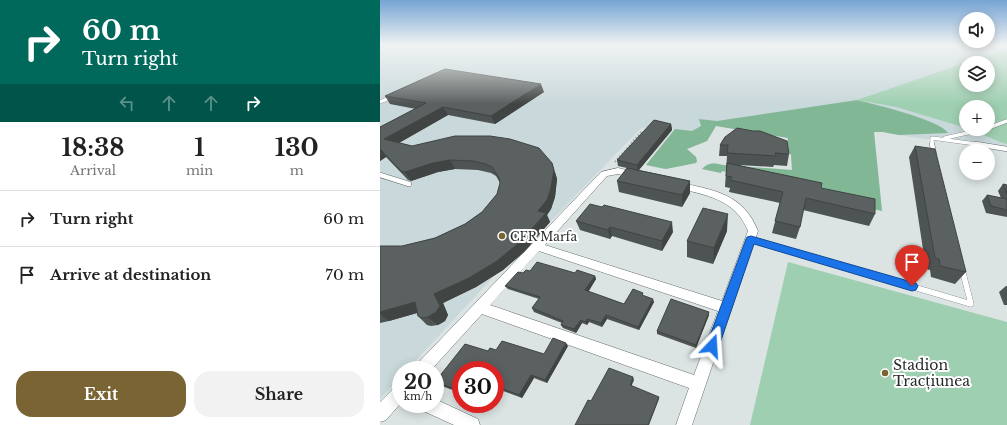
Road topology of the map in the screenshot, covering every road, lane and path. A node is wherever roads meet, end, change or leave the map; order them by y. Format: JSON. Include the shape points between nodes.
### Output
{"nodes":[{"id":1,"x":395,"y":96,"type":"edge"},
{"id":2,"x":380,"y":102,"type":"edge"},
{"id":3,"x":1007,"y":121,"type":"edge"},
{"id":4,"x":995,"y":125,"type":"edge"},
{"id":5,"x":642,"y":132,"type":"edge"},
{"id":6,"x":959,"y":135,"type":"edge"},
{"id":7,"x":941,"y":139,"type":"junction"},
{"id":8,"x":1007,"y":149,"type":"edge"},
{"id":9,"x":936,"y":162,"type":"edge"},
{"id":10,"x":380,"y":175,"type":"edge"},
{"id":11,"x":602,"y":176,"type":"junction"},
{"id":12,"x":644,"y":177,"type":"edge"},
{"id":13,"x":666,"y":182,"type":"edge"},
{"id":14,"x":409,"y":184,"type":"dead end"},
{"id":15,"x":751,"y":239,"type":"junction"},
{"id":16,"x":538,"y":247,"type":"junction"},
{"id":17,"x":960,"y":259,"type":"edge"},
{"id":18,"x":480,"y":307,"type":"junction"},
{"id":19,"x":726,"y":308,"type":"junction"},
{"id":20,"x":429,"y":361,"type":"edge"},
{"id":21,"x":698,"y":384,"type":"junction"},
{"id":22,"x":392,"y":401,"type":"edge"},
{"id":23,"x":444,"y":412,"type":"edge"},
{"id":24,"x":380,"y":414,"type":"edge"},
{"id":25,"x":472,"y":425,"type":"edge"},
{"id":26,"x":684,"y":425,"type":"edge"}],
"edges":[{"from":1,"to":2,"type":"lane"},
{"from":3,"to":4,"type":"lane"},
{"from":5,"to":11,"type":"path"},
{"from":6,"to":7,"type":"lane"},
{"from":7,"to":8,"type":"lane"},
{"from":7,"to":9,"type":"lane","via":[[931,140]]},
{"from":10,"to":14,"type":"lane"},
{"from":11,"to":12,"type":"street","via":[[618,171]]},
{"from":11,"to":16,"type":"street"},
{"from":13,"to":15,"type":"street","via":[[709,193],[733,204],[751,224]]},
{"from":15,"to":17,"type":"lane","via":[[971,304]]},
{"from":15,"to":19,"type":"street"},
{"from":16,"to":18,"type":"street"},
{"from":16,"to":19,"type":"street"},
{"from":18,"to":20,"type":"street"},
{"from":18,"to":21,"type":"street"},
{"from":19,"to":21,"type":"street"},
{"from":21,"to":26,"type":"street"},
{"from":22,"to":24,"type":"street"},
{"from":23,"to":25,"type":"street"}]}
